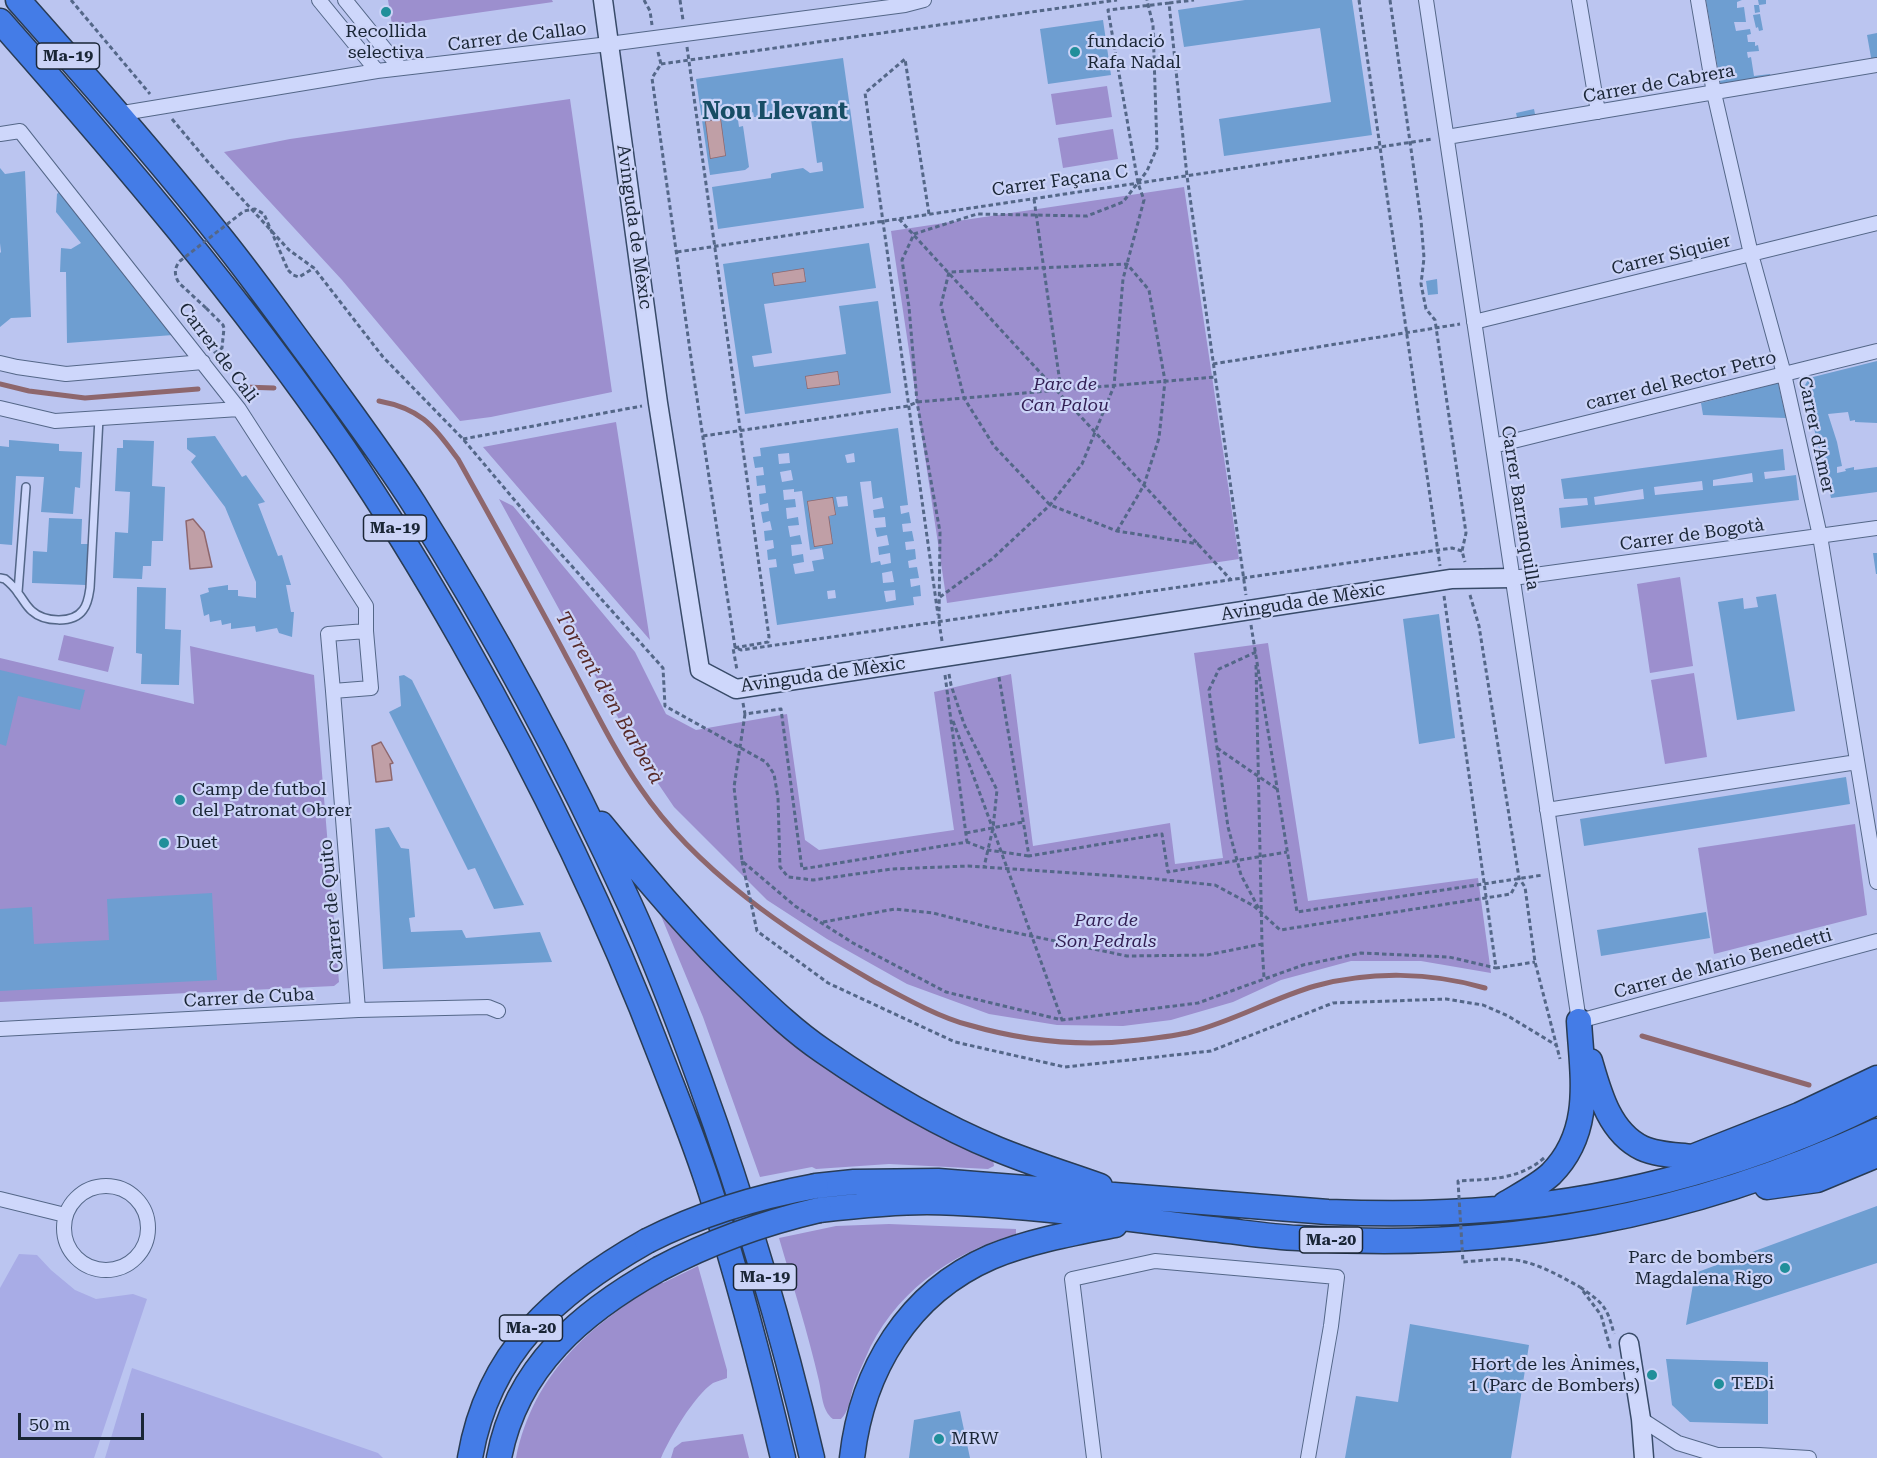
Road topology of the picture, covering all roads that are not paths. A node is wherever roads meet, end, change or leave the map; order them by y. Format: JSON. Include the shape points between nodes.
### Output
{"nodes":[{"id":1,"x":18,"y":0,"type":"edge"},
{"id":2,"x":319,"y":0,"type":"edge"},
{"id":3,"x":345,"y":0,"type":"edge"},
{"id":4,"x":603,"y":0,"type":"edge"},
{"id":5,"x":924,"y":0,"type":"edge"},
{"id":6,"x":1426,"y":0,"type":"edge"},
{"id":7,"x":1579,"y":0,"type":"edge"},
{"id":8,"x":1698,"y":0,"type":"edge"},
{"id":9,"x":0,"y":21,"type":"edge"},
{"id":10,"x":609,"y":44,"type":"junction"},
{"id":11,"x":1877,"y":65,"type":"edge"},
{"id":12,"x":400,"y":68,"type":"junction"},
{"id":13,"x":377,"y":71,"type":"junction"},
{"id":14,"x":1714,"y":93,"type":"junction"},
{"id":15,"x":1598,"y":112,"type":"junction"},
{"id":16,"x":117,"y":114,"type":"junction"},
{"id":17,"x":0,"y":134,"type":"edge"},
{"id":18,"x":1447,"y":137,"type":"junction"},
{"id":19,"x":1877,"y":223,"type":"edge"},
{"id":20,"x":1751,"y":254,"type":"junction"},
{"id":21,"x":1474,"y":321,"type":"junction"},
{"id":22,"x":1877,"y":351,"type":"edge"},
{"id":23,"x":203,"y":362,"type":"junction"},
{"id":24,"x":0,"y":363,"type":"edge"},
{"id":25,"x":1784,"y":374,"type":"junction"},
{"id":26,"x":0,"y":408,"type":"edge"},
{"id":27,"x":239,"y":409,"type":"junction"},
{"id":28,"x":99,"y":418,"type":"junction"},
{"id":29,"x":1493,"y":446,"type":"junction"},
{"id":30,"x":26,"y":487,"type":"dead end"},
{"id":31,"x":1877,"y":528,"type":"edge"},
{"id":32,"x":1820,"y":536,"type":"junction"},
{"id":33,"x":0,"y":578,"type":"edge"},
{"id":34,"x":1513,"y":578,"type":"junction"},
{"id":35,"x":18,"y":592,"type":"junction"},
{"id":36,"x":366,"y":631,"type":"junction"},
{"id":37,"x":333,"y":691,"type":"junction"},
{"id":38,"x":1857,"y":762,"type":"junction"},
{"id":39,"x":576,"y":794,"type":"junction"},
{"id":40,"x":1547,"y":810,"type":"junction"},
{"id":41,"x":1877,"y":882,"type":"edge"},
{"id":42,"x":1877,"y":941,"type":"edge"},
{"id":43,"x":358,"y":1010,"type":"junction"},
{"id":44,"x":498,"y":1011,"type":"dead end"},
{"id":45,"x":1579,"y":1021,"type":"junction"},
{"id":46,"x":0,"y":1029,"type":"edge"},
{"id":47,"x":1877,"y":1078,"type":"edge"},
{"id":48,"x":1877,"y":1102,"type":"edge"},
{"id":49,"x":1877,"y":1131,"type":"edge"},
{"id":50,"x":1877,"y":1155,"type":"edge"},
{"id":51,"x":1692,"y":1157,"type":"junction"},
{"id":52,"x":1714,"y":1194,"type":"junction"},
{"id":53,"x":1598,"y":1195,"type":"junction"},
{"id":54,"x":818,"y":1198,"type":"junction"},
{"id":55,"x":1131,"y":1198,"type":"junction"},
{"id":56,"x":0,"y":1199,"type":"edge"},
{"id":57,"x":1496,"y":1209,"type":"junction"},
{"id":58,"x":65,"y":1215,"type":"junction"},
{"id":59,"x":1141,"y":1221,"type":"junction"},
{"id":60,"x":1629,"y":1343,"type":"road end"},
{"id":61,"x":1641,"y":1419,"type":"junction"},
{"id":62,"x":1713,"y":1457,"type":"edge"},
{"id":63,"x":470,"y":1458,"type":"edge"},
{"id":64,"x":499,"y":1458,"type":"edge"},
{"id":65,"x":783,"y":1458,"type":"edge"},
{"id":66,"x":812,"y":1458,"type":"edge"},
{"id":67,"x":852,"y":1458,"type":"edge"},
{"id":68,"x":1094,"y":1458,"type":"edge"},
{"id":69,"x":1308,"y":1458,"type":"edge"},
{"id":70,"x":1644,"y":1458,"type":"edge"},
{"id":71,"x":1809,"y":1458,"type":"edge"}],
"edges":[{"from":1,"to":16,"type":"highway","number":"Ma-19"},
{"from":2,"to":13,"type":"street"},
{"from":3,"to":12,"type":"street"},
{"from":4,"to":10,"type":"street","name":"Avinguda de Mèxic"},
{"from":5,"to":10,"type":"street","name":"Carrer de Callao"},
{"from":6,"to":18,"type":"street","name":"Carrer Barranquilla"},
{"from":7,"to":15,"type":"street"},
{"from":8,"to":14,"type":"street","name":"Carrer d'Amer"},
{"from":9,"to":65,"type":"highway","number":"Ma-19","via":[[204,261],[296,382],[388,517],[484,678],[570,845],[656,1043],[713,1199]]},
{"from":10,"to":12,"type":"street","name":"Carrer de Callao"},
{"from":10,"to":34,"type":"street","name":"Avinguda de Mèxic","via":[[658,403],[700,670],[736,689],[1442,581]]},
{"from":11,"to":14,"type":"street","name":"Carrer de Cabrera"},
{"from":12,"to":13,"type":"street","name":"Carrer de Callao"},
{"from":13,"to":16,"type":"street","name":"Carrer de Callao"},
{"from":14,"to":15,"type":"street","name":"Carrer de Cabrera"},
{"from":14,"to":20,"type":"street","name":"Carrer d'Amer"},
{"from":15,"to":18,"type":"street","name":"Carrer de Cabrera"},
{"from":16,"to":39,"type":"highway","number":"Ma-19","via":[[221,238],[412,502],[493,639]]},
{"from":17,"to":23,"type":"street","name":"Carrer de Cali","via":[[20,131]]},
{"from":18,"to":21,"type":"street","name":"Carrer Barranquilla"},
{"from":19,"to":20,"type":"street","name":"Carrer Siquier"},
{"from":20,"to":21,"type":"street","name":"Carrer Siquier"},
{"from":20,"to":25,"type":"street","name":"Carrer d'Amer"},
{"from":21,"to":29,"type":"street","name":"Carrer Barranquilla"},
{"from":22,"to":25,"type":"street","name":"carrer del Rector Petro"},
{"from":23,"to":24,"type":"street","via":[[66,374]]},
{"from":23,"to":27,"type":"street","name":"Carrer de Cali"},
{"from":25,"to":29,"type":"street","name":"carrer del Rector Petro"},
{"from":25,"to":32,"type":"street","name":"Carrer d'Amer"},
{"from":26,"to":28,"type":"street","via":[[55,421]]},
{"from":27,"to":28,"type":"street"},
{"from":27,"to":36,"type":"street","name":"Carrer de Cali","via":[[366,606]]},
{"from":28,"to":35,"type":"lane","via":[[86,604],[74,617],[48,619],[31,610]]},
{"from":29,"to":34,"type":"street","name":"Carrer Barranquilla"},
{"from":30,"to":35,"type":"lane"},
{"from":31,"to":32,"type":"street","name":"Carrer de Bogotà"},
{"from":32,"to":34,"type":"street","name":"Carrer de Bogotà"},
{"from":32,"to":38,"type":"street","name":"Carrer d'Amer"},
{"from":33,"to":35,"type":"lane"},
{"from":34,"to":40,"type":"street","name":"Carrer Barranquilla"},
{"from":36,"to":37,"type":"street","name":"Carrer de Quito","via":[[328,634]]},
{"from":36,"to":37,"type":"street","via":[[371,688]]},
{"from":37,"to":43,"type":"street","name":"Carrer de Quito"},
{"from":38,"to":40,"type":"street"},
{"from":38,"to":41,"type":"street","name":"Carrer d'Amer"},
{"from":39,"to":55,"type":"highway","via":[[670,908],[724,965],[773,1012],[821,1050],[881,1089],[996,1149]]},
{"from":39,"to":66,"type":"highway","number":"Ma-19","via":[[654,962],[722,1143],[767,1283]]},
{"from":40,"to":45,"type":"street","name":"Carrer Barranquilla"},
{"from":42,"to":45,"type":"street","name":"Carrer de Mario Benedetti"},
{"from":43,"to":44,"type":"street","name":"Carrer de Cuba","via":[[488,1007]]},
{"from":43,"to":46,"type":"street","name":"Carrer de Cuba"},
{"from":45,"to":51,"type":"highway","via":[[1598,1088],[1619,1130],[1641,1148]]},
{"from":45,"to":57,"type":"highway","via":[[1583,1110],[1575,1137],[1550,1174]]},
{"from":47,"to":51,"type":"highway","via":[[1791,1119]]},
{"from":48,"to":53,"type":"highway","number":"Ma-20","via":[[1732,1161]]},
{"from":49,"to":52,"type":"highway","number":"Ma-20"},
{"from":50,"to":52,"type":"highway","via":[[1817,1180]]},
{"from":51,"to":53,"type":"highway"},
{"from":52,"to":59,"type":"highway","number":"Ma-20","via":[[1601,1222],[1446,1240],[1296,1238]]},
{"from":53,"to":57,"type":"highway","number":"Ma-20"},
{"from":54,"to":55,"type":"highway","number":"Ma-20","via":[[854,1182],[938,1181]]},
{"from":54,"to":59,"type":"highway","number":"Ma-20","via":[[1021,1208]]},
{"from":54,"to":63,"type":"highway","number":"Ma-20","bridge":true,"via":[[780,1193],[726,1207],[669,1229],[589,1277],[545,1312],[504,1365],[485,1402]]},
{"from":54,"to":64,"type":"highway","number":"Ma-20","bridge":true,"via":[[785,1218],[684,1255],[605,1302],[573,1328],[520,1398]]},
{"from":55,"to":57,"type":"highway","number":"Ma-20","via":[[1358,1213]]},
{"from":56,"to":58,"type":"street"},
{"from":58,"to":58,"type":"street","via":[[66,1242],[82,1263],[94,1269],[121,1268],[133,1261],[147,1238],[144,1209],[124,1189],[110,1185],[82,1192]]},
{"from":59,"to":67,"type":"highway","via":[[1011,1250],[971,1267],[936,1291],[905,1322],[882,1359],[865,1398]]},
{"from":60,"to":61,"type":"street"},
{"from":61,"to":62,"type":"street","via":[[1678,1443]]},
{"from":61,"to":70,"type":"street"},
{"from":62,"to":71,"type":"street"},
{"from":68,"to":69,"type":"street","via":[[1072,1279],[1155,1261],[1337,1277]]}]}
